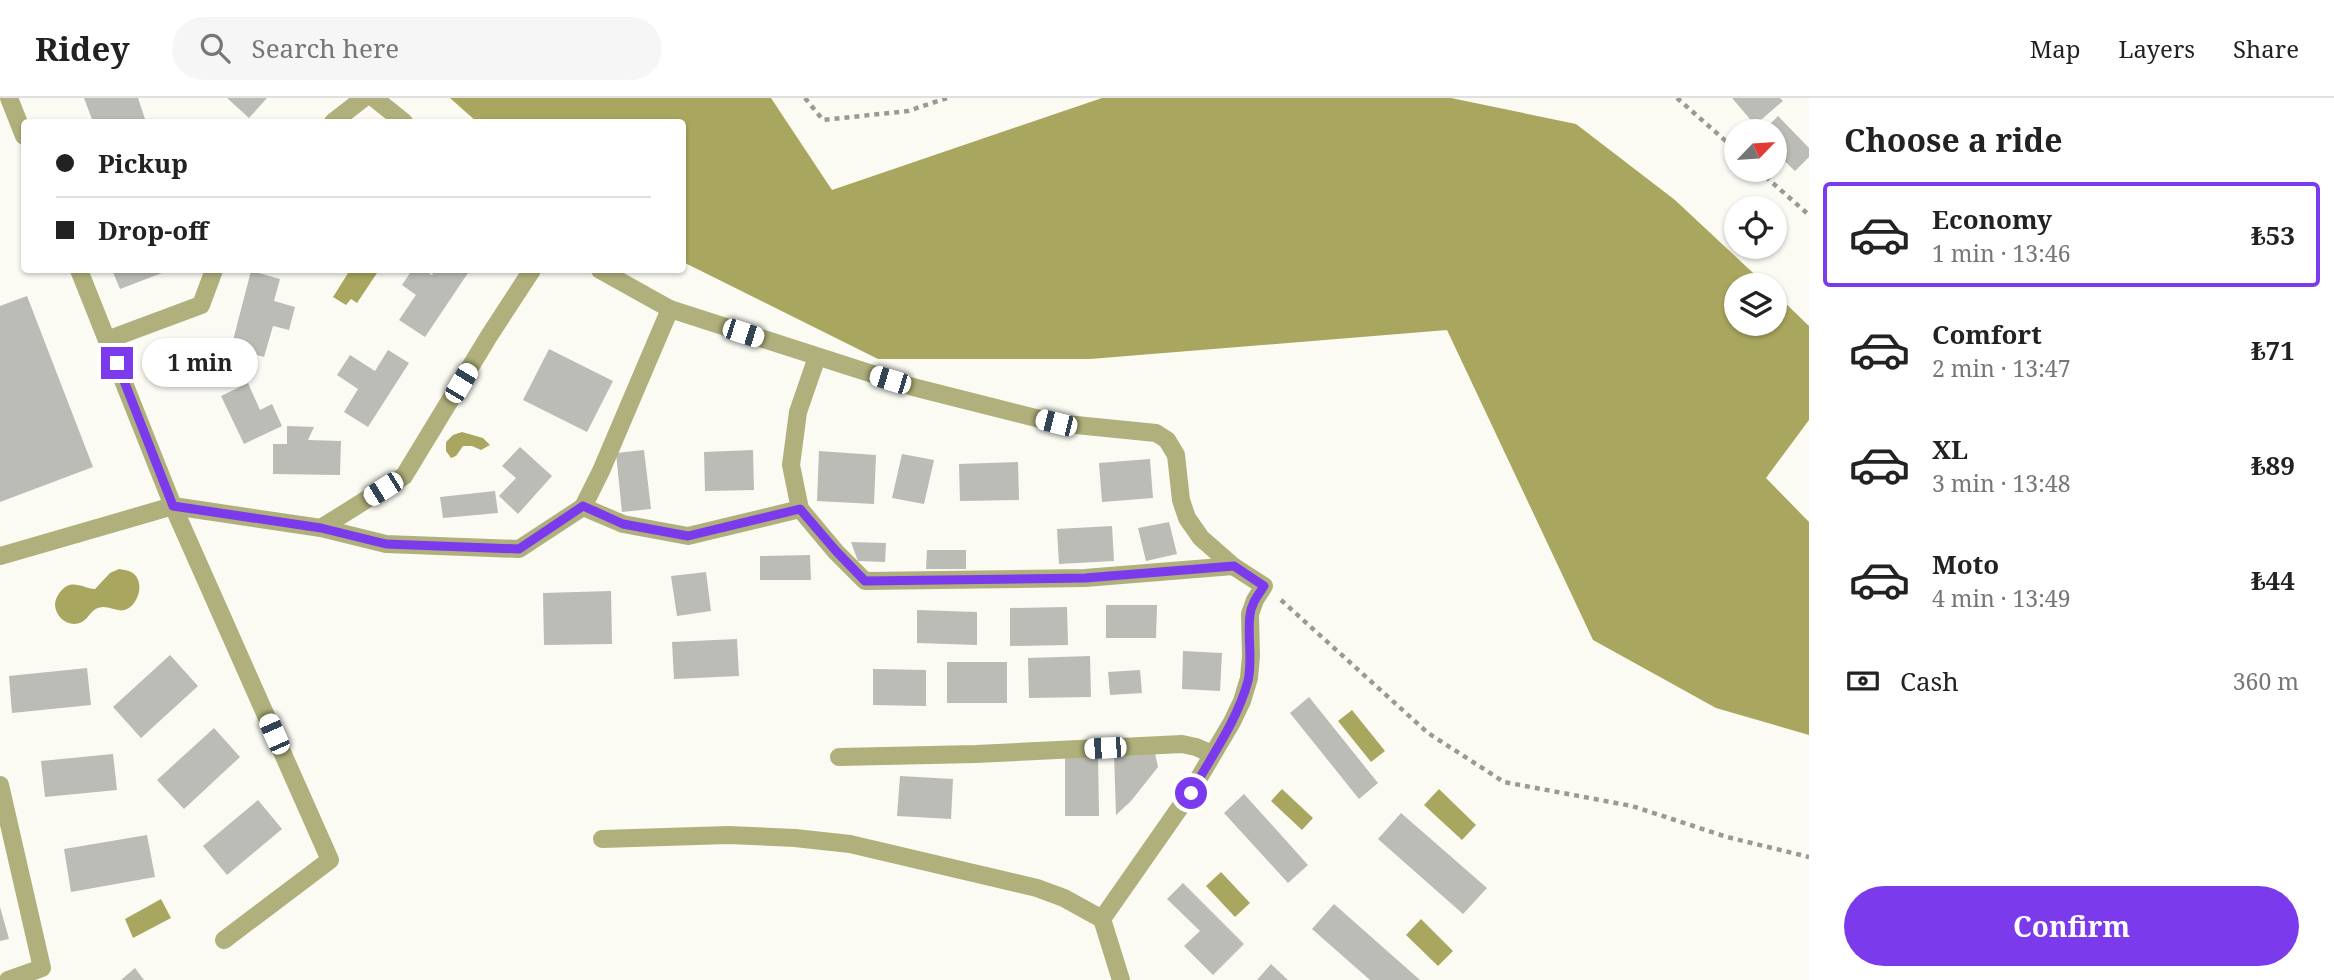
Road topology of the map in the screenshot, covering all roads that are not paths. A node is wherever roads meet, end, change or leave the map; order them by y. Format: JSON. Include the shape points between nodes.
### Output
{"nodes":[{"id":1,"x":9,"y":98,"type":"edge"},
{"id":2,"x":364,"y":98,"type":"edge"},
{"id":3,"x":374,"y":98,"type":"edge"},
{"id":4,"x":336,"y":119,"type":"edge"},
{"id":5,"x":400,"y":119,"type":"edge"},
{"id":6,"x":21,"y":128,"type":"edge"},
{"id":7,"x":80,"y":273,"type":"edge"},
{"id":8,"x":213,"y":273,"type":"edge"},
{"id":9,"x":530,"y":273,"type":"edge"},
{"id":10,"x":605,"y":273,"type":"edge"},
{"id":11,"x":670,"y":309,"type":"junction"},
{"id":12,"x":107,"y":340,"type":"junction"},
{"id":13,"x":817,"y":357,"type":"junction"},
{"id":14,"x":173,"y":506,"type":"junction"},
{"id":15,"x":583,"y":506,"type":"junction"},
{"id":16,"x":800,"y":509,"type":"junction"},
{"id":17,"x":321,"y":528,"type":"junction"},
{"id":18,"x":0,"y":556,"type":"edge"},
{"id":19,"x":1234,"y":566,"type":"junction"},
{"id":20,"x":1212,"y":754,"type":"junction"},
{"id":21,"x":839,"y":757,"type":"dead end"},
{"id":22,"x":0,"y":785,"type":"edge"},
{"id":23,"x":602,"y":839,"type":"dead end"},
{"id":24,"x":1102,"y":919,"type":"junction"},
{"id":25,"x":224,"y":940,"type":"dead end"},
{"id":26,"x":8,"y":980,"type":"edge"},
{"id":27,"x":1121,"y":980,"type":"edge"}],
"edges":[{"from":1,"to":6,"type":"street"},
{"from":2,"to":4,"type":"street"},
{"from":3,"to":5,"type":"street"},
{"from":7,"to":12,"type":"street"},
{"from":8,"to":12,"type":"street","via":[[201,305]]},
{"from":9,"to":17,"type":"street","via":[[404,476]]},
{"from":10,"to":11,"type":"street"},
{"from":11,"to":13,"type":"street"},
{"from":11,"to":15,"type":"street"},
{"from":12,"to":14,"type":"street"},
{"from":13,"to":16,"type":"street","via":[[798,412],[791,465]]},
{"from":13,"to":19,"type":"street","via":[[1056,423],[1156,432],[1176,455],[1187,518],[1201,538]]},
{"from":14,"to":17,"type":"street"},
{"from":14,"to":18,"type":"street"},
{"from":14,"to":25,"type":"street","via":[[330,860]]},
{"from":15,"to":16,"type":"street","via":[[623,524],[688,536]]},
{"from":15,"to":17,"type":"street","via":[[519,549],[386,544]]},
{"from":16,"to":19,"type":"street","via":[[865,581],[1085,578]]},
{"from":19,"to":20,"type":"street","via":[[1264,586],[1250,614],[1249,678],[1242,701]]},
{"from":20,"to":21,"type":"street","via":[[1182,744]]},
{"from":20,"to":24,"type":"street","via":[[1191,793]]},
{"from":22,"to":26,"type":"street","via":[[42,968]]},
{"from":23,"to":24,"type":"street","via":[[728,835],[850,844],[1037,888]]},
{"from":24,"to":27,"type":"street"}]}
